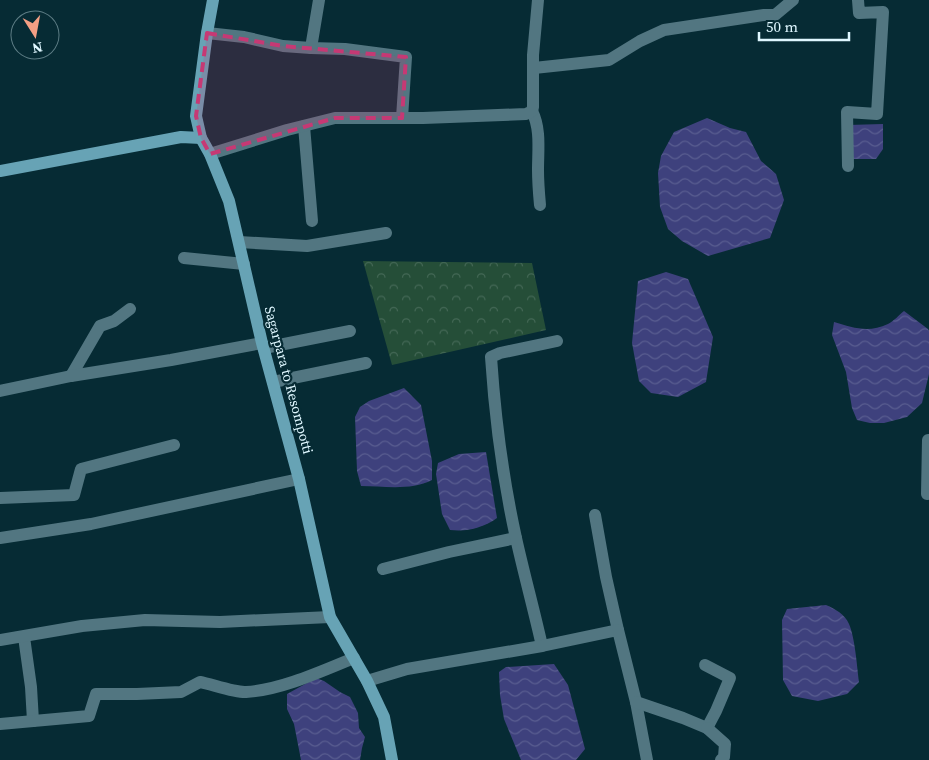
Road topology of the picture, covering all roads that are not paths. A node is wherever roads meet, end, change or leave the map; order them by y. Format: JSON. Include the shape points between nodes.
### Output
{"nodes":[{"id":1,"x":212,"y":0,"type":"edge"},
{"id":2,"x":319,"y":0,"type":"edge"},
{"id":3,"x":538,"y":0,"type":"edge"},
{"id":4,"x":793,"y":0,"type":"edge"},
{"id":5,"x":858,"y":0,"type":"edge"},
{"id":6,"x":206,"y":33,"type":"junction"},
{"id":7,"x":311,"y":48,"type":"junction"},
{"id":8,"x":534,"y":68,"type":"junction"},
{"id":9,"x":532,"y":111,"type":"junction"},
{"id":10,"x":402,"y":118,"type":"junction"},
{"id":11,"x":304,"y":126,"type":"junction"},
{"id":12,"x":200,"y":138,"type":"junction"},
{"id":13,"x":210,"y":154,"type":"junction"},
{"id":14,"x":848,"y":166,"type":"dead end"},
{"id":15,"x":0,"y":171,"type":"edge"},
{"id":16,"x":540,"y":205,"type":"dead end"},
{"id":17,"x":312,"y":221,"type":"dead end"},
{"id":18,"x":386,"y":233,"type":"dead end"},
{"id":19,"x":239,"y":242,"type":"junction"},
{"id":20,"x":184,"y":258,"type":"dead end"},
{"id":21,"x":244,"y":264,"type":"junction"},
{"id":22,"x":130,"y":309,"type":"dead end"},
{"id":23,"x":350,"y":331,"type":"dead end"},
{"id":24,"x":557,"y":340,"type":"dead end"},
{"id":25,"x":263,"y":345,"type":"junction"},
{"id":26,"x":366,"y":363,"type":"dead end"},
{"id":27,"x":71,"y":376,"type":"junction"},
{"id":28,"x":273,"y":382,"type":"junction"},
{"id":29,"x":0,"y":391,"type":"edge"},
{"id":30,"x":929,"y":440,"type":"edge"},
{"id":31,"x":174,"y":445,"type":"dead end"},
{"id":32,"x":299,"y":479,"type":"junction"},
{"id":33,"x":926,"y":494,"type":"dead end"},
{"id":34,"x":0,"y":498,"type":"edge"},
{"id":35,"x":595,"y":515,"type":"dead end"},
{"id":36,"x":0,"y":538,"type":"edge"},
{"id":37,"x":516,"y":538,"type":"junction"},
{"id":38,"x":383,"y":569,"type":"dead end"},
{"id":39,"x":330,"y":617,"type":"junction"},
{"id":40,"x":618,"y":630,"type":"junction"},
{"id":41,"x":24,"y":637,"type":"junction"},
{"id":42,"x":0,"y":640,"type":"edge"},
{"id":43,"x":542,"y":646,"type":"junction"},
{"id":44,"x":354,"y":658,"type":"junction"},
{"id":45,"x":705,"y":665,"type":"dead end"},
{"id":46,"x":367,"y":681,"type":"junction"},
{"id":47,"x":636,"y":702,"type":"junction"},
{"id":48,"x":33,"y":721,"type":"junction"},
{"id":49,"x":0,"y":724,"type":"edge"},
{"id":50,"x":707,"y":728,"type":"junction"},
{"id":51,"x":392,"y":760,"type":"edge"},
{"id":52,"x":647,"y":760,"type":"edge"},
{"id":53,"x":722,"y":760,"type":"edge"}],
"edges":[{"from":1,"to":6,"type":"main road","name":"Sagarpara to Resompotti"},
{"from":2,"to":7,"type":"street"},
{"from":3,"to":8,"type":"street"},
{"from":4,"to":8,"type":"street","via":[[775,15],[664,30],[609,60]]},
{"from":5,"to":14,"type":"street","via":[[859,13],[883,12],[877,114],[847,112]]},
{"from":6,"to":7,"type":"street"},
{"from":6,"to":12,"type":"main road","name":"Sagarpara to Resompotti","via":[[196,116]]},
{"from":7,"to":10,"type":"street","via":[[406,57]]},
{"from":8,"to":9,"type":"street"},
{"from":9,"to":10,"type":"street","via":[[526,114]]},
{"from":9,"to":16,"type":"street","via":[[538,128]]},
{"from":10,"to":11,"type":"street","via":[[335,118]]},
{"from":11,"to":13,"type":"street"},
{"from":11,"to":17,"type":"street"},
{"from":12,"to":13,"type":"main road","name":"Sagarpara to Resompotti"},
{"from":12,"to":15,"type":"main road","via":[[181,137]]},
{"from":13,"to":19,"type":"main road","name":"Sagarpara to Resompotti","via":[[229,202]]},
{"from":18,"to":19,"type":"street","via":[[307,246]]},
{"from":19,"to":21,"type":"main road","name":"Sagarpara to Resompotti"},
{"from":20,"to":21,"type":"street"},
{"from":21,"to":25,"type":"main road","name":"Sagarpara to Resompotti"},
{"from":22,"to":27,"type":"street","via":[[114,322],[100,326]]},
{"from":23,"to":25,"type":"street"},
{"from":24,"to":37,"type":"street","via":[[492,357],[499,445]]},
{"from":25,"to":27,"type":"street"},
{"from":25,"to":28,"type":"main road","name":"Sagarpara to Resompotti"},
{"from":26,"to":28,"type":"street"},
{"from":27,"to":29,"type":"street"},
{"from":28,"to":32,"type":"main road","name":"Sagarpara to Resompotti"},
{"from":30,"to":33,"type":"street"},
{"from":31,"to":34,"type":"street","via":[[81,468],[74,494]]},
{"from":32,"to":36,"type":"street","via":[[91,524]]},
{"from":32,"to":39,"type":"main road","name":"Sagarpara to Resompotti"},
{"from":35,"to":40,"type":"street"},
{"from":37,"to":38,"type":"street"},
{"from":37,"to":43,"type":"street"},
{"from":39,"to":41,"type":"street","via":[[220,622],[145,620],[82,626]]},
{"from":39,"to":44,"type":"main road","name":"Sagarpara to Resompotti"},
{"from":40,"to":43,"type":"street"},
{"from":40,"to":47,"type":"street"},
{"from":41,"to":42,"type":"street"},
{"from":41,"to":48,"type":"street"},
{"from":43,"to":46,"type":"street","via":[[407,669]]},
{"from":44,"to":46,"type":"main road","name":"Sagarpara to Resompotti"},
{"from":44,"to":48,"type":"street","via":[[277,687],[244,692],[200,682],[181,692],[96,694],[89,716]]},
{"from":45,"to":50,"type":"street","via":[[730,678]]},
{"from":46,"to":51,"type":"main road","name":"Sagarpara to Resompotti","via":[[384,717]]},
{"from":47,"to":50,"type":"street"},
{"from":47,"to":52,"type":"street"},
{"from":48,"to":49,"type":"street"},
{"from":50,"to":53,"type":"street","via":[[725,744]]}]}
